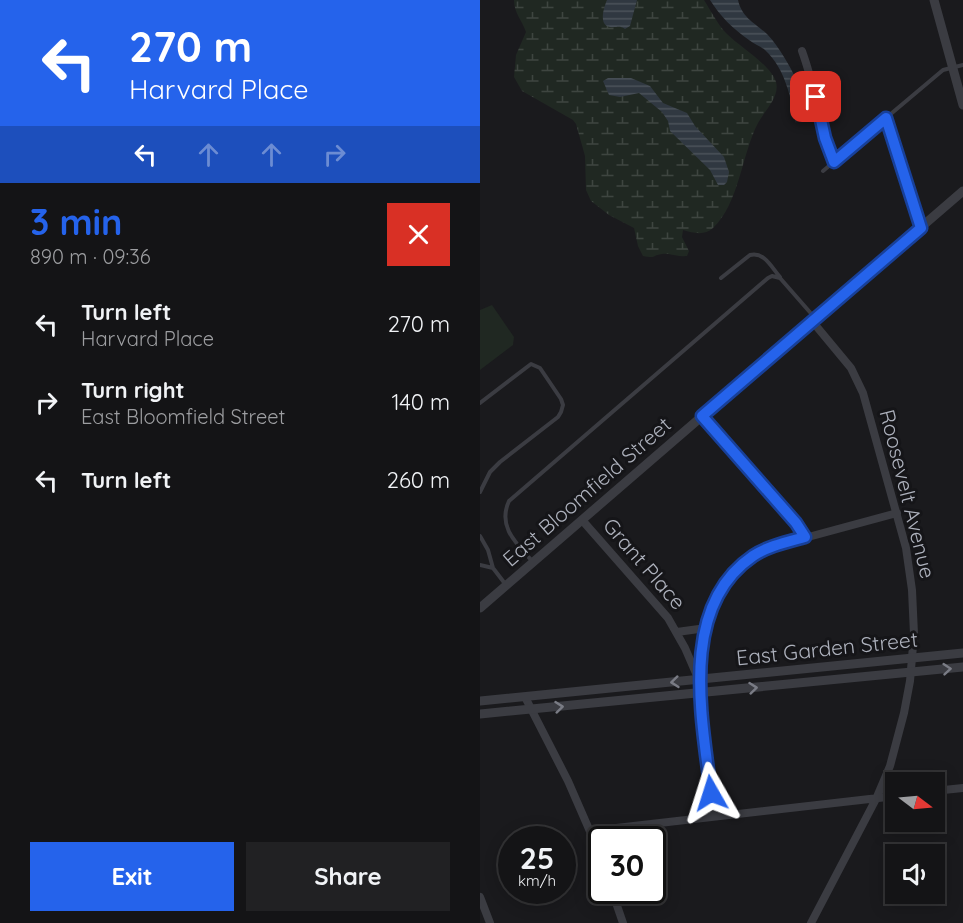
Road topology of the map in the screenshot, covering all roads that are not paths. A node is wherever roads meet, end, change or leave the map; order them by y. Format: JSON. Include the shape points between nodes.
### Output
{"nodes":[{"id":1,"x":934,"y":0,"type":"edge"},
{"id":2,"x":802,"y":51,"type":"dead end"},
{"id":3,"x":958,"y":67,"type":"edge"},
{"id":4,"x":963,"y":105,"type":"edge"},
{"id":5,"x":886,"y":118,"type":"junction"},
{"id":6,"x":834,"y":162,"type":"junction"},
{"id":7,"x":823,"y":171,"type":"dead end"},
{"id":8,"x":963,"y":191,"type":"edge"},
{"id":9,"x":921,"y":228,"type":"junction"},
{"id":10,"x":721,"y":278,"type":"dead end"},
{"id":11,"x":780,"y":278,"type":"junction"},
{"id":12,"x":814,"y":320,"type":"junction"},
{"id":13,"x":480,"y":403,"type":"edge"},
{"id":14,"x":702,"y":416,"type":"junction"},
{"id":15,"x":480,"y":492,"type":"edge"},
{"id":16,"x":897,"y":513,"type":"junction"},
{"id":17,"x":582,"y":520,"type":"junction"},
{"id":18,"x":480,"y":536,"type":"edge"},
{"id":19,"x":805,"y":537,"type":"junction"},
{"id":20,"x":533,"y":562,"type":"junction"},
{"id":21,"x":480,"y":565,"type":"edge"},
{"id":22,"x":493,"y":568,"type":"junction"},
{"id":23,"x":507,"y":585,"type":"junction"},
{"id":24,"x":480,"y":608,"type":"edge"},
{"id":25,"x":706,"y":628,"type":"junction"},
{"id":26,"x":677,"y":632,"type":"junction"},
{"id":27,"x":963,"y":654,"type":"edge"},
{"id":28,"x":914,"y":658,"type":"junction"},
{"id":29,"x":963,"y":667,"type":"edge"},
{"id":30,"x":912,"y":672,"type":"junction"},
{"id":31,"x":699,"y":680,"type":"junction"},
{"id":32,"x":700,"y":693,"type":"junction"},
{"id":33,"x":525,"y":697,"type":"junction"},
{"id":34,"x":480,"y":701,"type":"edge"},
{"id":35,"x":532,"y":710,"type":"junction"},
{"id":36,"x":480,"y":714,"type":"edge"},
{"id":37,"x":963,"y":788,"type":"edge"},
{"id":38,"x":945,"y":790,"type":"edge"},
{"id":39,"x":885,"y":797,"type":"edge"},
{"id":40,"x":876,"y":798,"type":"junction"},
{"id":41,"x":713,"y":816,"type":"junction"},
{"id":42,"x":588,"y":826,"type":"edge"},
{"id":43,"x":631,"y":826,"type":"edge"},
{"id":44,"x":480,"y":897,"type":"edge"},
{"id":45,"x":616,"y":904,"type":"edge"},
{"id":46,"x":490,"y":923,"type":"edge"},
{"id":47,"x":623,"y":923,"type":"edge"},
{"id":48,"x":811,"y":923,"type":"edge"}],
"edges":[{"from":1,"to":3,"type":"street"},
{"from":2,"to":6,"type":"street"},
{"from":3,"to":4,"type":"street"},
{"from":3,"to":5,"type":"lane","via":[[943,70]]},
{"from":5,"to":6,"type":"lane"},
{"from":5,"to":9,"type":"lane"},
{"from":6,"to":7,"type":"lane"},
{"from":8,"to":9,"type":"street","name":"East Bloomfield Street"},
{"from":9,"to":12,"type":"street","name":"East Bloomfield Street"},
{"from":10,"to":11,"type":"lane","via":[[755,254],[761,255]]},
{"from":11,"to":12,"type":"lane"},
{"from":11,"to":20,"type":"lane","via":[[768,278],[509,501],[506,528]]},
{"from":12,"to":14,"type":"street","name":"East Bloomfield Street"},
{"from":12,"to":16,"type":"street","name":"Roosevelt Avenue","via":[[858,379]]},
{"from":13,"to":15,"type":"lane","via":[[531,364],[540,368],[563,405],[558,417],[490,472]]},
{"from":14,"to":17,"type":"street","name":"East Bloomfield Street"},
{"from":14,"to":19,"type":"street"},
{"from":16,"to":19,"type":"street"},
{"from":16,"to":28,"type":"street","name":"Roosevelt Avenue","via":[[912,590]]},
{"from":17,"to":20,"type":"street","name":"East Bloomfield Street"},
{"from":17,"to":26,"type":"street","name":"Grant Place"},
{"from":18,"to":22,"type":"lane"},
{"from":19,"to":25,"type":"street","via":[[775,546],[742,565],[718,594]]},
{"from":20,"to":23,"type":"street","name":"East Bloomfield Street"},
{"from":21,"to":22,"type":"lane"},
{"from":22,"to":23,"type":"lane"},
{"from":23,"to":24,"type":"street","name":"East Bloomfield Street"},
{"from":25,"to":26,"type":"street","name":"Grant Place"},
{"from":25,"to":31,"type":"street"},
{"from":26,"to":31,"type":"street","name":"Grant Place"},
{"from":27,"to":28,"type":"street","name":"East Garden Street"},
{"from":28,"to":30,"type":"street","name":"Roosevelt Avenue"},
{"from":28,"to":31,"type":"street","name":"East Garden Street"},
{"from":30,"to":29,"type":"street","name":"East Garden Street","one_way":true},
{"from":32,"to":30,"type":"street","name":"East Garden Street","one_way":true},
{"from":30,"to":40,"type":"street","name":"Roosevelt Avenue","via":[[890,766]]},
{"from":31,"to":32,"type":"street"},
{"from":31,"to":33,"type":"street","name":"East Garden Street","one_way":true},
{"from":35,"to":32,"type":"street","name":"East Garden Street","one_way":true},
{"from":32,"to":41,"type":"street"},
{"from":33,"to":34,"type":"street","name":"East Garden Street"},
{"from":33,"to":35,"type":"street"},
{"from":35,"to":36,"type":"street","name":"East Garden Street"},
{"from":35,"to":42,"type":"street"},
{"from":37,"to":38,"type":"street"},
{"from":39,"to":40,"type":"street"},
{"from":40,"to":41,"type":"street"},
{"from":40,"to":48,"type":"street","name":"Roosevelt Avenue"},
{"from":41,"to":43,"type":"street"},
{"from":44,"to":46,"type":"street"},
{"from":45,"to":47,"type":"street"}]}
